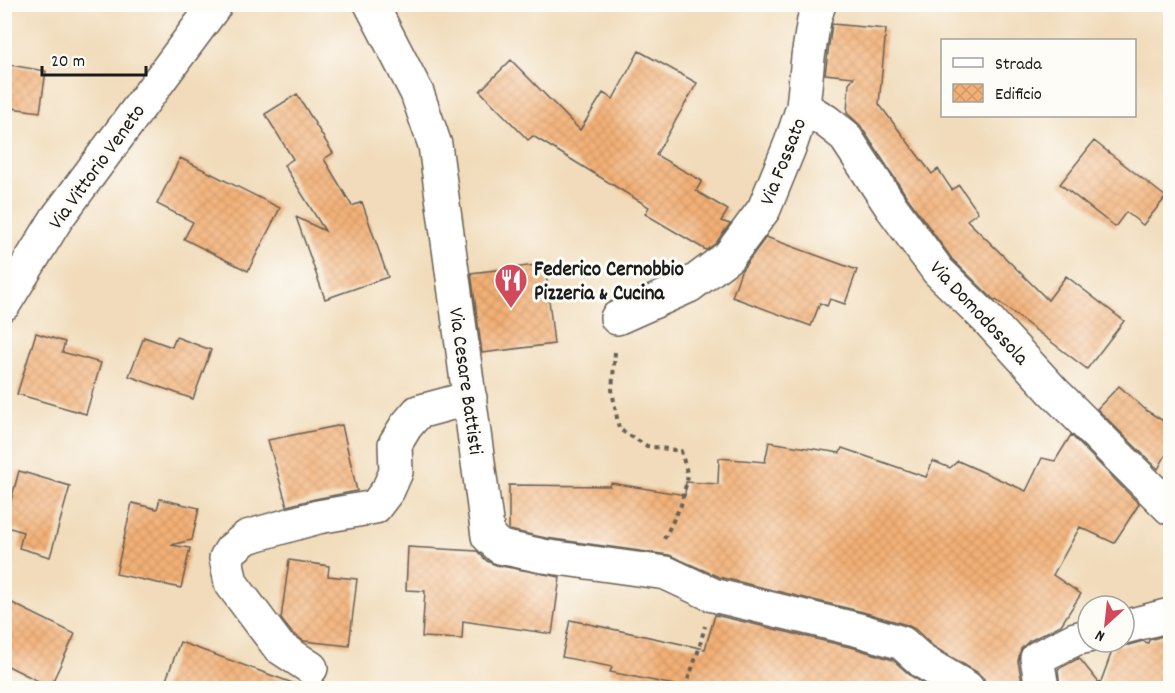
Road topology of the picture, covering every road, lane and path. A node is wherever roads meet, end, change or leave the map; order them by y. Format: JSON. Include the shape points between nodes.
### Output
{"nodes":[{"id":1,"x":216,"y":4,"type":"edge"},
{"id":2,"x":371,"y":4,"type":"edge"},
{"id":3,"x":819,"y":4,"type":"edge"},
{"id":4,"x":803,"y":107,"type":"junction"},
{"id":5,"x":5,"y":300,"type":"edge"},
{"id":6,"x":617,"y":318,"type":"joint"},
{"id":7,"x":470,"y":398,"type":"junction"},
{"id":8,"x":1170,"y":508,"type":"edge"},
{"id":9,"x":649,"y":571,"type":"junction"},
{"id":10,"x":713,"y":595,"type":"junction"},
{"id":11,"x":1170,"y":615,"type":"edge"},
{"id":12,"x":1136,"y":624,"type":"edge"},
{"id":13,"x":1076,"y":639,"type":"edge"},
{"id":14,"x":311,"y":668,"type":"dead end"},
{"id":15,"x":685,"y":688,"type":"edge"},
{"id":16,"x":967,"y":688,"type":"edge"},
{"id":17,"x":1042,"y":688,"type":"edge"}],
"edges":[{"from":1,"to":5,"type":"street","name":"Via Vittorio Veneto","via":[[57,218]]},
{"from":2,"to":7,"type":"street","name":"Via Cesare Battisti","via":[[417,93],[435,145]]},
{"from":3,"to":4,"type":"street","name":"Via Fossato"},
{"from":4,"to":6,"type":"street","name":"Via Fossato","via":[[764,209],[729,256],[688,286]]},
{"from":4,"to":8,"type":"street","name":"Via Domodossola","via":[[844,135],[938,271]]},
{"from":6,"to":9,"type":"path","via":[[612,390],[619,429],[647,446],[681,451],[688,476],[681,505]]},
{"from":7,"to":9,"type":"street","name":"Via Cesare Battisti","via":[[488,536],[500,547]]},
{"from":7,"to":14,"type":"street","via":[[418,412],[395,444],[396,472],[375,507],[318,517],[248,537],[226,558],[231,583],[279,647]]},
{"from":9,"to":10,"type":"street","name":"Via Cesare Battisti","via":[[666,573]]},
{"from":10,"to":15,"type":"path"},
{"from":10,"to":16,"type":"street","name":"Via Cesare Battisti","via":[[902,643],[923,662]]},
{"from":11,"to":12,"type":"street"},
{"from":13,"to":17,"type":"street","via":[[1036,658]]}]}
